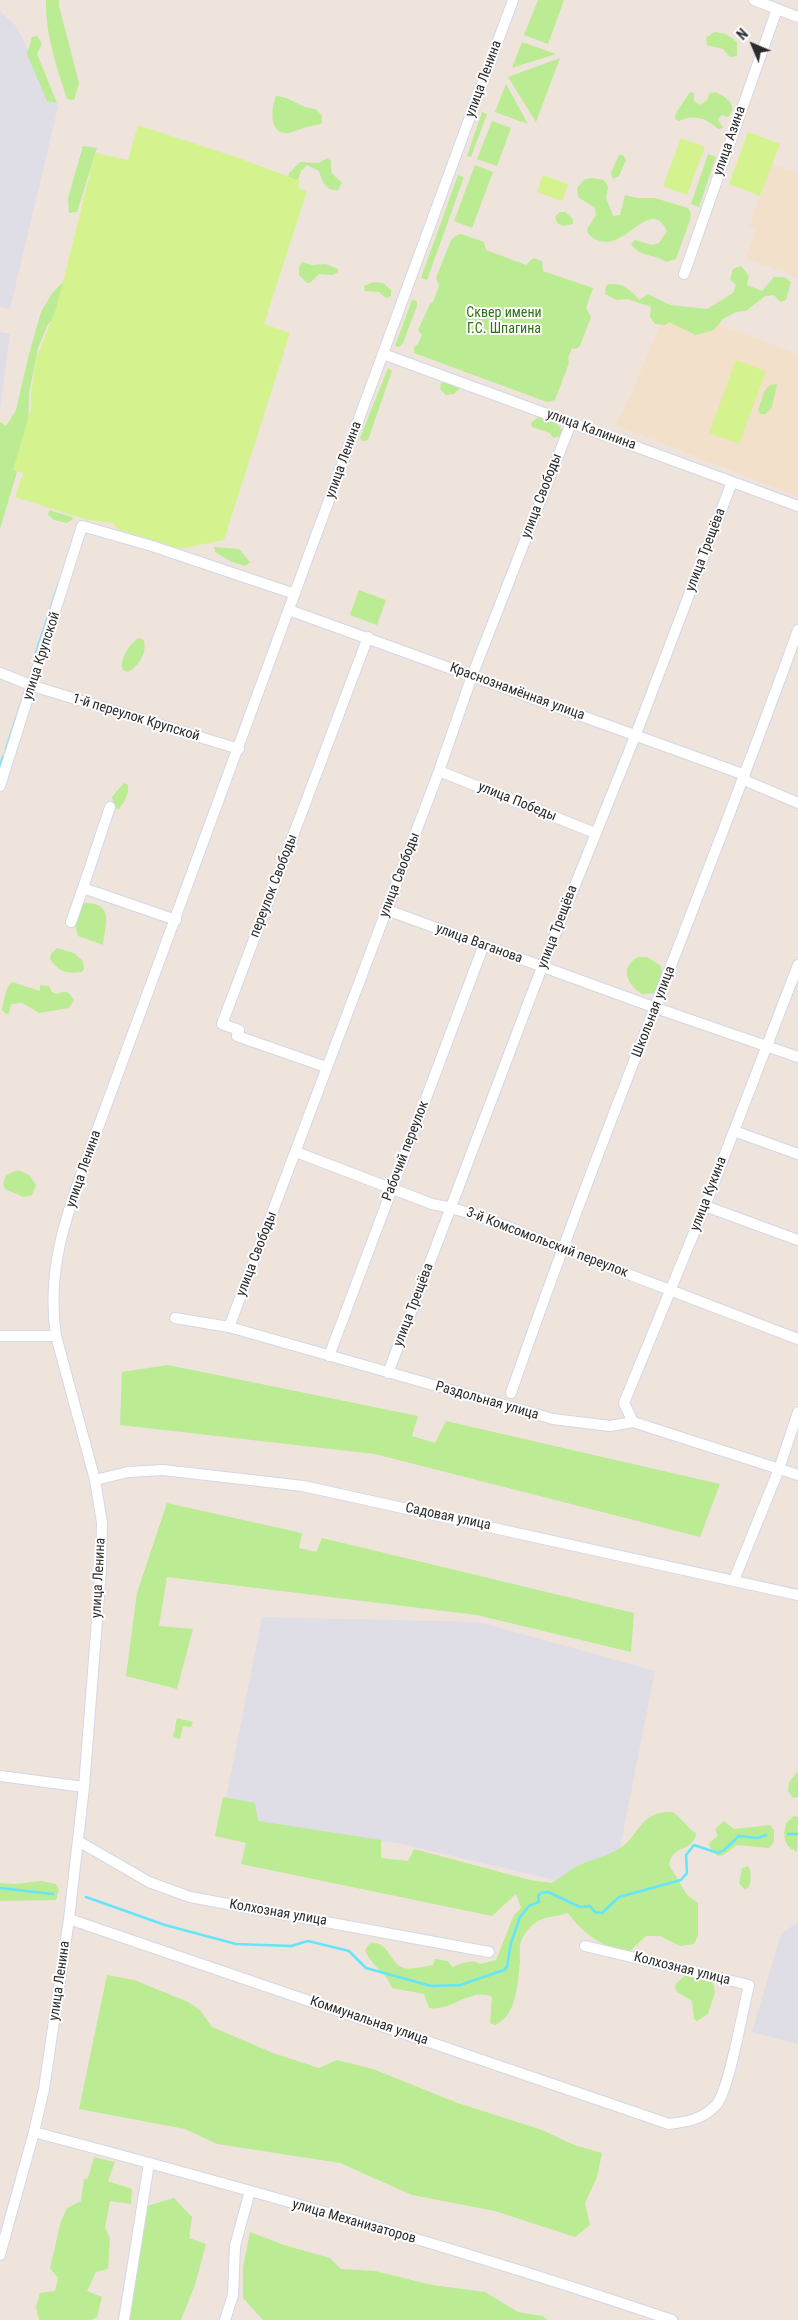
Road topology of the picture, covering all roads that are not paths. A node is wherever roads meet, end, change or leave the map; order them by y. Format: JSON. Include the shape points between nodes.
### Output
{"nodes":[{"id":1,"x":513,"y":0,"type":"edge"},
{"id":2,"x":754,"y":0,"type":"edge"},
{"id":3,"x":778,"y":9,"type":"junction"},
{"id":4,"x":798,"y":17,"type":"edge"},
{"id":5,"x":684,"y":274,"type":"dead end"},
{"id":6,"x":383,"y":354,"type":"junction"},
{"id":7,"x":570,"y":422,"type":"junction"},
{"id":8,"x":732,"y":482,"type":"junction"},
{"id":9,"x":798,"y":506,"type":"edge"},
{"id":10,"x":295,"y":594,"type":"junction"},
{"id":11,"x":289,"y":610,"type":"junction"},
{"id":12,"x":798,"y":630,"type":"edge"},
{"id":13,"x":368,"y":637,"type":"junction"},
{"id":14,"x":0,"y":673,"type":"edge"},
{"id":15,"x":472,"y":676,"type":"junction"},
{"id":16,"x":32,"y":686,"type":"junction"},
{"id":17,"x":636,"y":734,"type":"junction"},
{"id":18,"x":239,"y":750,"type":"junction"},
{"id":19,"x":439,"y":771,"type":"junction"},
{"id":20,"x":744,"y":777,"type":"junction"},
{"id":21,"x":0,"y":786,"type":"edge"},
{"id":22,"x":798,"y":803,"type":"edge"},
{"id":23,"x":110,"y":807,"type":"dead end"},
{"id":24,"x":595,"y":833,"type":"junction"},
{"id":25,"x":83,"y":888,"type":"junction"},
{"id":26,"x":387,"y":910,"type":"junction"},
{"id":27,"x":176,"y":920,"type":"junction"},
{"id":28,"x":71,"y":922,"type":"dead end"},
{"id":29,"x":484,"y":946,"type":"junction"},
{"id":30,"x":798,"y":965,"type":"edge"},
{"id":31,"x":542,"y":967,"type":"junction"},
{"id":32,"x":656,"y":1008,"type":"junction"},
{"id":33,"x":767,"y":1046,"type":"junction"},
{"id":34,"x":798,"y":1056,"type":"edge"},
{"id":35,"x":326,"y":1068,"type":"junction"},
{"id":36,"x":734,"y":1131,"type":"junction"},
{"id":37,"x":296,"y":1152,"type":"junction"},
{"id":38,"x":798,"y":1154,"type":"edge"},
{"id":39,"x":391,"y":1188,"type":"junction"},
{"id":40,"x":705,"y":1206,"type":"junction"},
{"id":41,"x":452,"y":1208,"type":"junction"},
{"id":42,"x":798,"y":1240,"type":"edge"},
{"id":43,"x":561,"y":1248,"type":"junction"},
{"id":44,"x":671,"y":1290,"type":"junction"},
{"id":45,"x":175,"y":1318,"type":"dead end"},
{"id":46,"x":229,"y":1327,"type":"junction"},
{"id":47,"x":0,"y":1336,"type":"edge"},
{"id":48,"x":56,"y":1336,"type":"junction"},
{"id":49,"x":798,"y":1339,"type":"edge"},
{"id":50,"x":328,"y":1356,"type":"junction"},
{"id":51,"x":388,"y":1373,"type":"junction"},
{"id":52,"x":511,"y":1393,"type":"dead end"},
{"id":53,"x":798,"y":1412,"type":"edge"},
{"id":54,"x":634,"y":1422,"type":"junction"},
{"id":55,"x":779,"y":1469,"type":"junction"},
{"id":56,"x":798,"y":1475,"type":"edge"},
{"id":57,"x":95,"y":1480,"type":"junction"},
{"id":58,"x":734,"y":1580,"type":"junction"},
{"id":59,"x":798,"y":1595,"type":"edge"},
{"id":60,"x":0,"y":1776,"type":"edge"},
{"id":61,"x":84,"y":1787,"type":"junction"},
{"id":62,"x":78,"y":1841,"type":"junction"},
{"id":63,"x":69,"y":1919,"type":"junction"},
{"id":64,"x":585,"y":1946,"type":"dead end"},
{"id":65,"x":489,"y":1952,"type":"dead end"},
{"id":66,"x":749,"y":1986,"type":"joint"},
{"id":67,"x":34,"y":2132,"type":"junction"},
{"id":68,"x":148,"y":2163,"type":"junction"},
{"id":69,"x":250,"y":2192,"type":"junction"},
{"id":70,"x":4,"y":2224,"type":"edge"},
{"id":71,"x":0,"y":2254,"type":"edge"},
{"id":72,"x":124,"y":2320,"type":"edge"},
{"id":73,"x":225,"y":2320,"type":"edge"},
{"id":74,"x":672,"y":2320,"type":"edge"}],
"edges":[{"from":1,"to":6,"type":"street","name":"улица Ленина"},
{"from":2,"to":3,"type":"street"},
{"from":3,"to":4,"type":"street"},
{"from":3,"to":5,"type":"street","name":"улица Азина"},
{"from":6,"to":7,"type":"street","name":"улица Калинина"},
{"from":6,"to":10,"type":"street","name":"улица Ленина"},
{"from":7,"to":8,"type":"street","name":"улица Калинина"},
{"from":7,"to":15,"type":"street","name":"улица Свободы"},
{"from":8,"to":9,"type":"street","name":"улица Калинина"},
{"from":8,"to":17,"type":"street","name":"улица Трещёва"},
{"from":10,"to":11,"type":"street","name":"улица Ленина"},
{"from":10,"to":16,"type":"street","name":"улица Крупской","via":[[82,526]]},
{"from":11,"to":13,"type":"street","name":"Краснознамённая улица"},
{"from":11,"to":18,"type":"street","name":"улица Ленина"},
{"from":12,"to":20,"type":"street","name":"Школьная улица"},
{"from":13,"to":15,"type":"street","name":"Краснознамённая улица"},
{"from":13,"to":35,"type":"street","name":"переулок Свободы","via":[[222,1024],[239,1030],[237,1036]]},
{"from":14,"to":16,"type":"street","name":"1-й переулок Крупской"},
{"from":15,"to":17,"type":"street","name":"Краснознамённая улица"},
{"from":15,"to":19,"type":"street","name":"улица Свободы"},
{"from":16,"to":18,"type":"street","name":"1-й переулок Крупской"},
{"from":16,"to":21,"type":"street","name":"улица Крупской"},
{"from":17,"to":20,"type":"street","name":"Краснознамённая улица"},
{"from":17,"to":24,"type":"street","name":"улица Трещёва"},
{"from":18,"to":27,"type":"street","name":"улица Ленина"},
{"from":19,"to":24,"type":"street","name":"улица Победы"},
{"from":19,"to":26,"type":"street","name":"улица Свободы"},
{"from":20,"to":22,"type":"street","name":"Краснознамённая улица"},
{"from":20,"to":32,"type":"street","name":"Школьная улица"},
{"from":23,"to":25,"type":"street"},
{"from":24,"to":31,"type":"street","name":"улица Трещёва"},
{"from":25,"to":27,"type":"street"},
{"from":25,"to":28,"type":"street"},
{"from":26,"to":29,"type":"street","name":"улица Ваганова"},
{"from":26,"to":35,"type":"street","name":"улица Свободы"},
{"from":27,"to":48,"type":"street","name":"улица Ленина","via":[[60,1241],[52,1289]]},
{"from":29,"to":31,"type":"street","name":"улица Ваганова"},
{"from":29,"to":39,"type":"street","name":"Рабочий переулок"},
{"from":30,"to":33,"type":"street","name":"улица Кукина"},
{"from":31,"to":32,"type":"street","name":"улица Ваганова"},
{"from":31,"to":41,"type":"street","name":"улица Трещёва"},
{"from":32,"to":33,"type":"street","name":"улица Ваганова"},
{"from":32,"to":43,"type":"street","name":"Школьная улица"},
{"from":33,"to":34,"type":"street","name":"улица Ваганова"},
{"from":33,"to":36,"type":"street","name":"улица Кукина"},
{"from":35,"to":37,"type":"street","name":"улица Свободы"},
{"from":36,"to":38,"type":"street"},
{"from":36,"to":40,"type":"street","name":"улица Кукина"},
{"from":37,"to":39,"type":"street","name":"3-й Комсомольский переулок"},
{"from":37,"to":46,"type":"street","name":"улица Свободы"},
{"from":39,"to":41,"type":"street","name":"3-й Комсомольский переулок"},
{"from":39,"to":50,"type":"street","name":"Рабочий переулок"},
{"from":40,"to":42,"type":"street"},
{"from":40,"to":44,"type":"street","name":"улица Кукина"},
{"from":41,"to":43,"type":"street","name":"3-й Комсомольский переулок"},
{"from":41,"to":51,"type":"street","name":"улица Трещёва"},
{"from":43,"to":44,"type":"street","name":"3-й Комсомольский переулок"},
{"from":43,"to":52,"type":"street","name":"Школьная улица"},
{"from":44,"to":49,"type":"street","name":"3-й Комсомольский переулок"},
{"from":44,"to":54,"type":"street","name":"улица Кукина","via":[[624,1403]]},
{"from":45,"to":46,"type":"street","name":"Раздольная улица"},
{"from":46,"to":50,"type":"street","name":"Раздольная улица"},
{"from":47,"to":48,"type":"street"},
{"from":48,"to":57,"type":"street","name":"улица Ленина"},
{"from":50,"to":51,"type":"street","name":"Раздольная улица"},
{"from":51,"to":54,"type":"street","name":"Раздольная улица","via":[[553,1419],[610,1426]]},
{"from":53,"to":55,"type":"street"},
{"from":54,"to":55,"type":"street","name":"Раздольная улица"},
{"from":55,"to":56,"type":"street","name":"Раздольная улица"},
{"from":55,"to":58,"type":"street"},
{"from":57,"to":58,"type":"street","name":"Садовая улица","via":[[128,1472],[163,1470],[303,1486]]},
{"from":57,"to":61,"type":"street","name":"улица Ленина","via":[[102,1522],[101,1569]]},
{"from":58,"to":59,"type":"street","name":"Садовая улица"},
{"from":60,"to":61,"type":"street"},
{"from":61,"to":62,"type":"street","name":"улица Ленина"},
{"from":62,"to":63,"type":"street","name":"улица Ленина"},
{"from":62,"to":65,"type":"street","name":"Колхозная улица","via":[[149,1882],[190,1897]]},
{"from":63,"to":66,"type":"street","name":"Коммунальная улица","via":[[668,2124],[689,2122],[706,2114],[722,2097]]},
{"from":63,"to":67,"type":"street","name":"улица Ленина","via":[[44,2088]]},
{"from":64,"to":66,"type":"street","name":"Колхозная улица"},
{"from":67,"to":68,"type":"street","name":"улица Механизаторов"},
{"from":67,"to":70,"type":"street","name":"улица Ленина"},
{"from":68,"to":69,"type":"street","name":"улица Механизаторов"},
{"from":68,"to":72,"type":"street"},
{"from":69,"to":73,"type":"street","via":[[235,2246],[233,2295]]},
{"from":69,"to":74,"type":"street","name":"улица Механизаторов","via":[[569,2285]]},
{"from":70,"to":71,"type":"street","name":"улица Ленина"}]}
